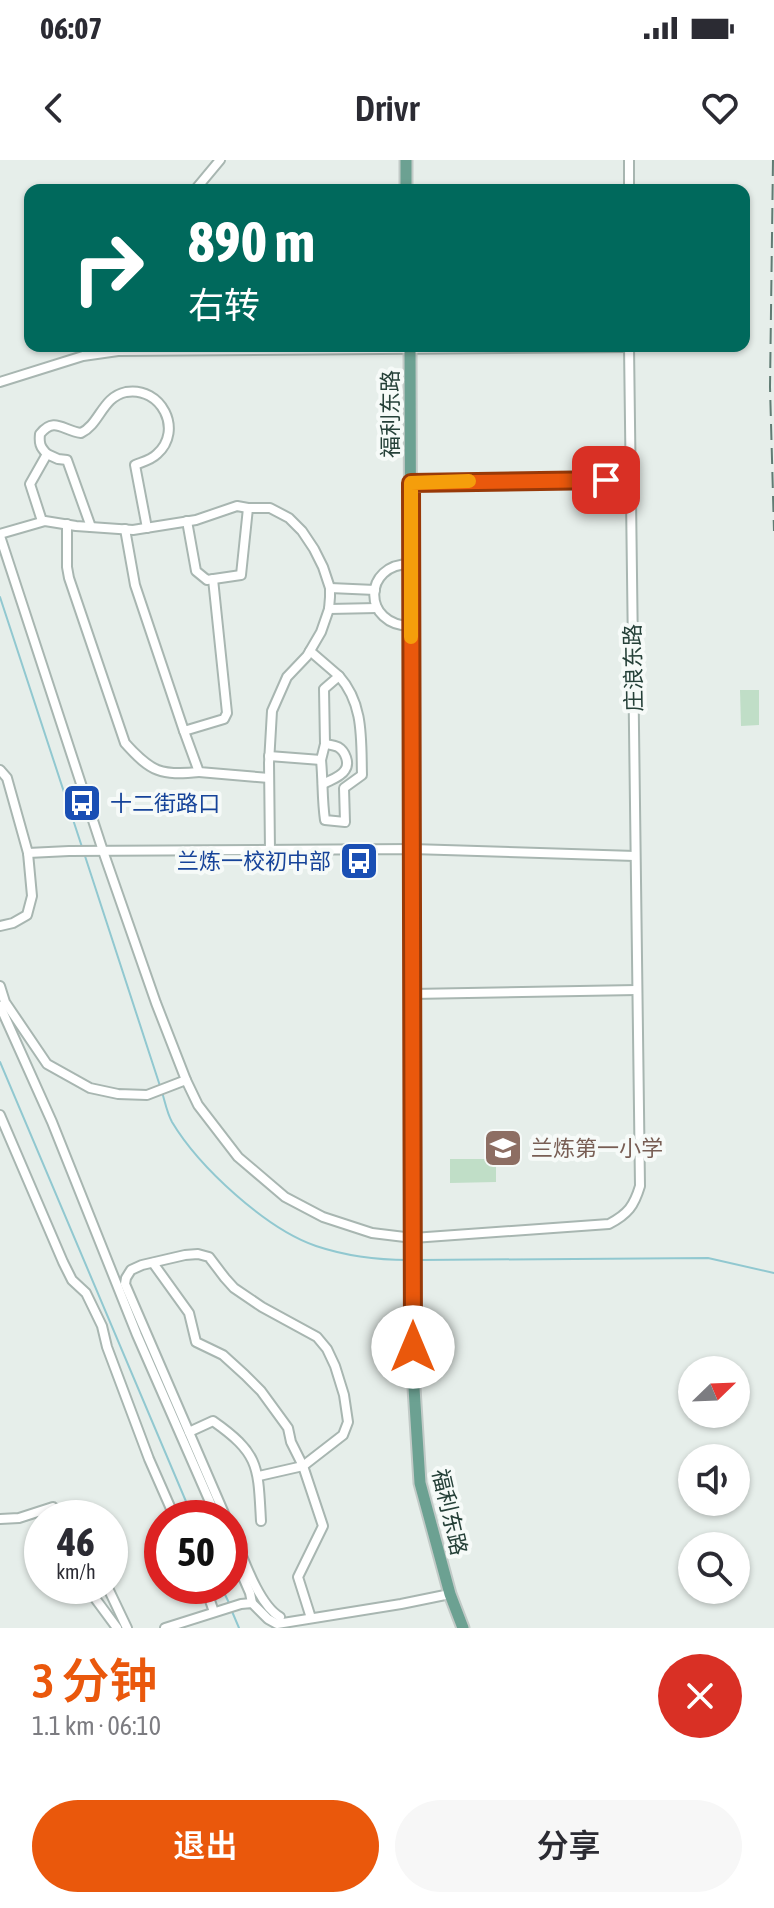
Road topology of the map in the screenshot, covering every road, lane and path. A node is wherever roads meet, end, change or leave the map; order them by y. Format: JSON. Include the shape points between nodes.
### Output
{"nodes":[{"id":1,"x":220,"y":160,"type":"edge"},
{"id":2,"x":406,"y":160,"type":"edge"},
{"id":3,"x":629,"y":160,"type":"edge"},
{"id":4,"x":200,"y":184,"type":"edge"},
{"id":5,"x":406,"y":184,"type":"edge"},
{"id":6,"x":629,"y":184,"type":"edge"},
{"id":7,"x":101,"y":352,"type":"edge"},
{"id":8,"x":410,"y":352,"type":"edge"},
{"id":9,"x":629,"y":352,"type":"edge"},
{"id":10,"x":0,"y":382,"type":"edge"},
{"id":11,"x":47,"y":454,"type":"junction"},
{"id":12,"x":630,"y":479,"type":"junction"},
{"id":13,"x":411,"y":483,"type":"junction"},
{"id":14,"x":248,"y":508,"type":"junction"},
{"id":15,"x":42,"y":521,"type":"junction"},
{"id":16,"x":187,"y":521,"type":"junction"},
{"id":17,"x":67,"y":524,"type":"junction"},
{"id":18,"x":91,"y":527,"type":"junction"},
{"id":19,"x":147,"y":528,"type":"junction"},
{"id":20,"x":125,"y":529,"type":"junction"},
{"id":21,"x":0,"y":535,"type":"edge"},
{"id":22,"x":411,"y":564,"type":"junction"},
{"id":23,"x":213,"y":579,"type":"junction"},
{"id":24,"x":330,"y":588,"type":"junction"},
{"id":25,"x":375,"y":590,"type":"junction"},
{"id":26,"x":377,"y":608,"type":"junction"},
{"id":27,"x":329,"y":609,"type":"junction"},
{"id":28,"x":411,"y":626,"type":"junction"},
{"id":29,"x":310,"y":651,"type":"junction"},
{"id":30,"x":339,"y":676,"type":"junction"},
{"id":31,"x":184,"y":731,"type":"junction"},
{"id":32,"x":325,"y":744,"type":"junction"},
{"id":33,"x":269,"y":756,"type":"junction"},
{"id":34,"x":321,"y":760,"type":"junction"},
{"id":35,"x":347,"y":761,"type":"junction"},
{"id":36,"x":361,"y":761,"type":"junction"},
{"id":37,"x":0,"y":770,"type":"edge"},
{"id":38,"x":199,"y":772,"type":"junction"},
{"id":39,"x":269,"y":778,"type":"junction"},
{"id":40,"x":323,"y":784,"type":"junction"},
{"id":41,"x":412,"y":849,"type":"junction"},
{"id":42,"x":99,"y":851,"type":"junction"},
{"id":43,"x":270,"y":851,"type":"junction"},
{"id":44,"x":28,"y":853,"type":"junction"},
{"id":45,"x":635,"y":856,"type":"junction"},
{"id":46,"x":0,"y":926,"type":"edge"},
{"id":47,"x":0,"y":986,"type":"edge"},
{"id":48,"x":637,"y":990,"type":"junction"},
{"id":49,"x":412,"y":994,"type":"junction"},
{"id":50,"x":0,"y":1006,"type":"edge"},
{"id":51,"x":186,"y":1080,"type":"junction"},
{"id":52,"x":0,"y":1115,"type":"edge"},
{"id":53,"x":414,"y":1241,"type":"junction"},
{"id":54,"x":153,"y":1263,"type":"junction"},
{"id":55,"x":189,"y":1432,"type":"junction"},
{"id":56,"x":303,"y":1466,"type":"junction"},
{"id":57,"x":259,"y":1476,"type":"junction"},
{"id":58,"x":167,"y":1500,"type":"edge"},
{"id":59,"x":209,"y":1500,"type":"edge"},
{"id":60,"x":218,"y":1500,"type":"edge"},
{"id":61,"x":24,"y":1516,"type":"edge"},
{"id":62,"x":0,"y":1519,"type":"edge"},
{"id":63,"x":261,"y":1521,"type":"dead end"},
{"id":64,"x":248,"y":1566,"type":"edge"},
{"id":65,"x":248,"y":1588,"type":"edge"},
{"id":66,"x":450,"y":1594,"type":"junction"},
{"id":67,"x":252,"y":1603,"type":"junction"},
{"id":68,"x":99,"y":1604,"type":"edge"},
{"id":69,"x":116,"y":1604,"type":"edge"},
{"id":70,"x":214,"y":1604,"type":"edge"},
{"id":71,"x":218,"y":1611,"type":"junction"},
{"id":72,"x":280,"y":1617,"type":"dead end"},
{"id":73,"x":311,"y":1618,"type":"junction"},
{"id":74,"x":117,"y":1628,"type":"edge"},
{"id":75,"x":127,"y":1628,"type":"edge"},
{"id":76,"x":165,"y":1628,"type":"edge"},
{"id":77,"x":463,"y":1628,"type":"edge"}],
"edges":[{"from":1,"to":4,"type":"street"},
{"from":2,"to":5,"type":"main road"},
{"from":3,"to":6,"type":"street"},
{"from":7,"to":10,"type":"street"},
{"from":8,"to":13,"type":"main road","name":"福利东路"},
{"from":9,"to":12,"type":"street","name":"庄浪东路"},
{"from":11,"to":15,"type":"street","via":[[30,484]]},
{"from":11,"to":18,"type":"street","via":[[67,460]]},
{"from":11,"to":19,"type":"street","via":[[39,442],[48,426],[81,433],[124,392],[151,396],[168,418],[169,433],[155,457],[135,465]]},
{"from":12,"to":13,"type":"street"},
{"from":12,"to":45,"type":"street","name":"庄浪东路"},
{"from":13,"to":22,"type":"main road","name":"福利东路"},
{"from":14,"to":16,"type":"street","via":[[237,506]]},
{"from":14,"to":23,"type":"street","via":[[241,575]]},
{"from":14,"to":24,"type":"street","via":[[270,508],[289,518],[314,549]]},
{"from":15,"to":17,"type":"street"},
{"from":15,"to":21,"type":"street"},
{"from":16,"to":19,"type":"street"},
{"from":16,"to":23,"type":"street","via":[[196,571]]},
{"from":17,"to":18,"type":"street"},
{"from":17,"to":38,"type":"street","via":[[69,578],[125,743],[158,771]]},
{"from":18,"to":20,"type":"street"},
{"from":19,"to":20,"type":"street"},
{"from":20,"to":31,"type":"street","via":[[135,585]]},
{"from":21,"to":42,"type":"street"},
{"from":22,"to":25,"type":"street","via":[[389,567]]},
{"from":22,"to":28,"type":"main road","name":"福利东路"},
{"from":23,"to":31,"type":"street","via":[[227,713],[224,719]]},
{"from":24,"to":25,"type":"street"},
{"from":24,"to":27,"type":"street"},
{"from":25,"to":26,"type":"street"},
{"from":26,"to":27,"type":"street"},
{"from":26,"to":28,"type":"street","via":[[390,622]]},
{"from":27,"to":29,"type":"street"},
{"from":28,"to":41,"type":"main road","name":"福利东路"},
{"from":29,"to":30,"type":"street"},
{"from":29,"to":33,"type":"street","via":[[287,677],[272,711]]},
{"from":30,"to":32,"type":"street","via":[[324,689]]},
{"from":30,"to":36,"type":"street","via":[[358,708]]},
{"from":31,"to":38,"type":"street"},
{"from":32,"to":34,"type":"street"},
{"from":32,"to":35,"type":"street","via":[[338,747]]},
{"from":33,"to":34,"type":"street"},
{"from":33,"to":39,"type":"street"},
{"from":34,"to":40,"type":"street"},
{"from":35,"to":36,"type":"street"},
{"from":35,"to":40,"type":"street","via":[[345,771]]},
{"from":36,"to":40,"type":"street","via":[[362,775],[344,788],[345,822],[325,820]]},
{"from":37,"to":44,"type":"street","via":[[7,778]]},
{"from":38,"to":39,"type":"street"},
{"from":39,"to":43,"type":"street"},
{"from":41,"to":43,"type":"street"},
{"from":41,"to":45,"type":"street"},
{"from":41,"to":49,"type":"main road","name":"福利东路"},
{"from":42,"to":43,"type":"street"},
{"from":42,"to":44,"type":"street"},
{"from":42,"to":51,"type":"street"},
{"from":44,"to":46,"type":"street","via":[[32,896],[27,915]]},
{"from":45,"to":48,"type":"street","name":"庄浪东路"},
{"from":47,"to":51,"type":"street","via":[[47,1064],[90,1088],[147,1095]]},
{"from":48,"to":49,"type":"street"},
{"from":48,"to":53,"type":"street","name":"庄浪东路","via":[[640,1186],[636,1202],[623,1217],[609,1224]]},
{"from":49,"to":53,"type":"main road","name":"福利东路"},
{"from":50,"to":59,"type":"street"},
{"from":51,"to":53,"type":"street","via":[[198,1105],[238,1157],[285,1197],[323,1217]]},
{"from":52,"to":58,"type":"street","via":[[63,1262],[102,1326]]},
{"from":53,"to":66,"type":"main road","name":"福利东路","via":[[413,1372],[420,1483]]},
{"from":54,"to":55,"type":"street","via":[[135,1267],[125,1284]]},
{"from":54,"to":56,"type":"street","via":[[189,1313],[196,1342],[223,1355],[261,1391],[288,1428]]},
{"from":54,"to":56,"type":"street","via":[[185,1255],[209,1257],[234,1288],[317,1337],[327,1349],[348,1422],[343,1435]]},
{"from":55,"to":57,"type":"street","via":[[213,1421],[247,1450]]},
{"from":55,"to":60,"type":"street"},
{"from":56,"to":57,"type":"street"},
{"from":56,"to":73,"type":"street","via":[[323,1526],[298,1577]]},
{"from":57,"to":63,"type":"street"},
{"from":61,"to":62,"type":"street"},
{"from":64,"to":72,"type":"street","via":[[260,1593]]},
{"from":65,"to":67,"type":"street"},
{"from":66,"to":73,"type":"street"},
{"from":66,"to":77,"type":"main road","name":"福利东路"},
{"from":67,"to":71,"type":"street"},
{"from":67,"to":73,"type":"street","via":[[277,1624]]},
{"from":68,"to":74,"type":"street"},
{"from":69,"to":75,"type":"street"},
{"from":70,"to":71,"type":"street"},
{"from":71,"to":76,"type":"street"}]}
